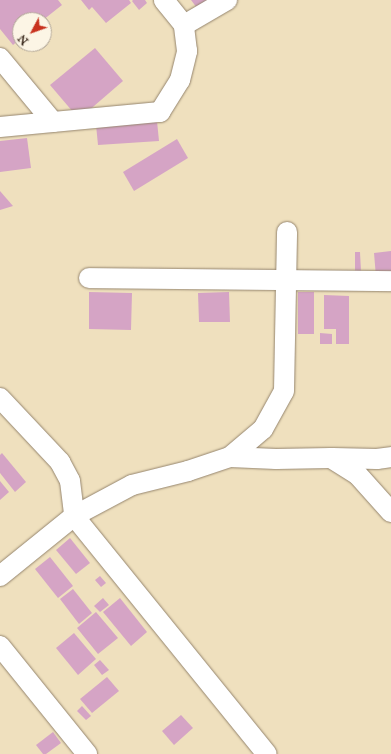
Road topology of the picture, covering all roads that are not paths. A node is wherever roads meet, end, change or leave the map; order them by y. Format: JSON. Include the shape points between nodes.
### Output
{"nodes":[{"id":1,"x":164,"y":0,"type":"edge"},
{"id":2,"x":227,"y":0,"type":"edge"},
{"id":3,"x":184,"y":25,"type":"junction"},
{"id":4,"x":0,"y":58,"type":"edge"},
{"id":5,"x":53,"y":122,"type":"junction"},
{"id":6,"x":0,"y":127,"type":"edge"},
{"id":7,"x":287,"y":232,"type":"dead end"},
{"id":8,"x":89,"y":278,"type":"dead end"},
{"id":9,"x":285,"y":280,"type":"junction"},
{"id":10,"x":391,"y":281,"type":"edge"},
{"id":11,"x":0,"y":398,"type":"edge"},
{"id":12,"x":230,"y":457,"type":"junction"},
{"id":13,"x":391,"y":457,"type":"edge"},
{"id":14,"x":331,"y":458,"type":"junction"},
{"id":15,"x":391,"y":512,"type":"edge"},
{"id":16,"x":74,"y":516,"type":"junction"},
{"id":17,"x":0,"y":576,"type":"edge"},
{"id":18,"x":0,"y":646,"type":"edge"},
{"id":19,"x":80,"y":751,"type":"edge"},
{"id":20,"x":267,"y":754,"type":"edge"}],
"edges":[{"from":1,"to":3,"type":"street"},
{"from":2,"to":3,"type":"street"},
{"from":3,"to":5,"type":"street","via":[[187,52],[180,80],[160,112]]},
{"from":4,"to":5,"type":"street"},
{"from":5,"to":6,"type":"street"},
{"from":7,"to":9,"type":"street"},
{"from":8,"to":9,"type":"street"},
{"from":9,"to":10,"type":"street"},
{"from":9,"to":12,"type":"street","via":[[284,391],[263,429]]},
{"from":11,"to":16,"type":"street","via":[[60,462],[70,481]]},
{"from":12,"to":14,"type":"street"},
{"from":12,"to":16,"type":"street","via":[[132,485]]},
{"from":13,"to":14,"type":"street"},
{"from":14,"to":15,"type":"street","via":[[357,474]]},
{"from":16,"to":17,"type":"street"},
{"from":16,"to":20,"type":"street"},
{"from":18,"to":19,"type":"street"}]}
